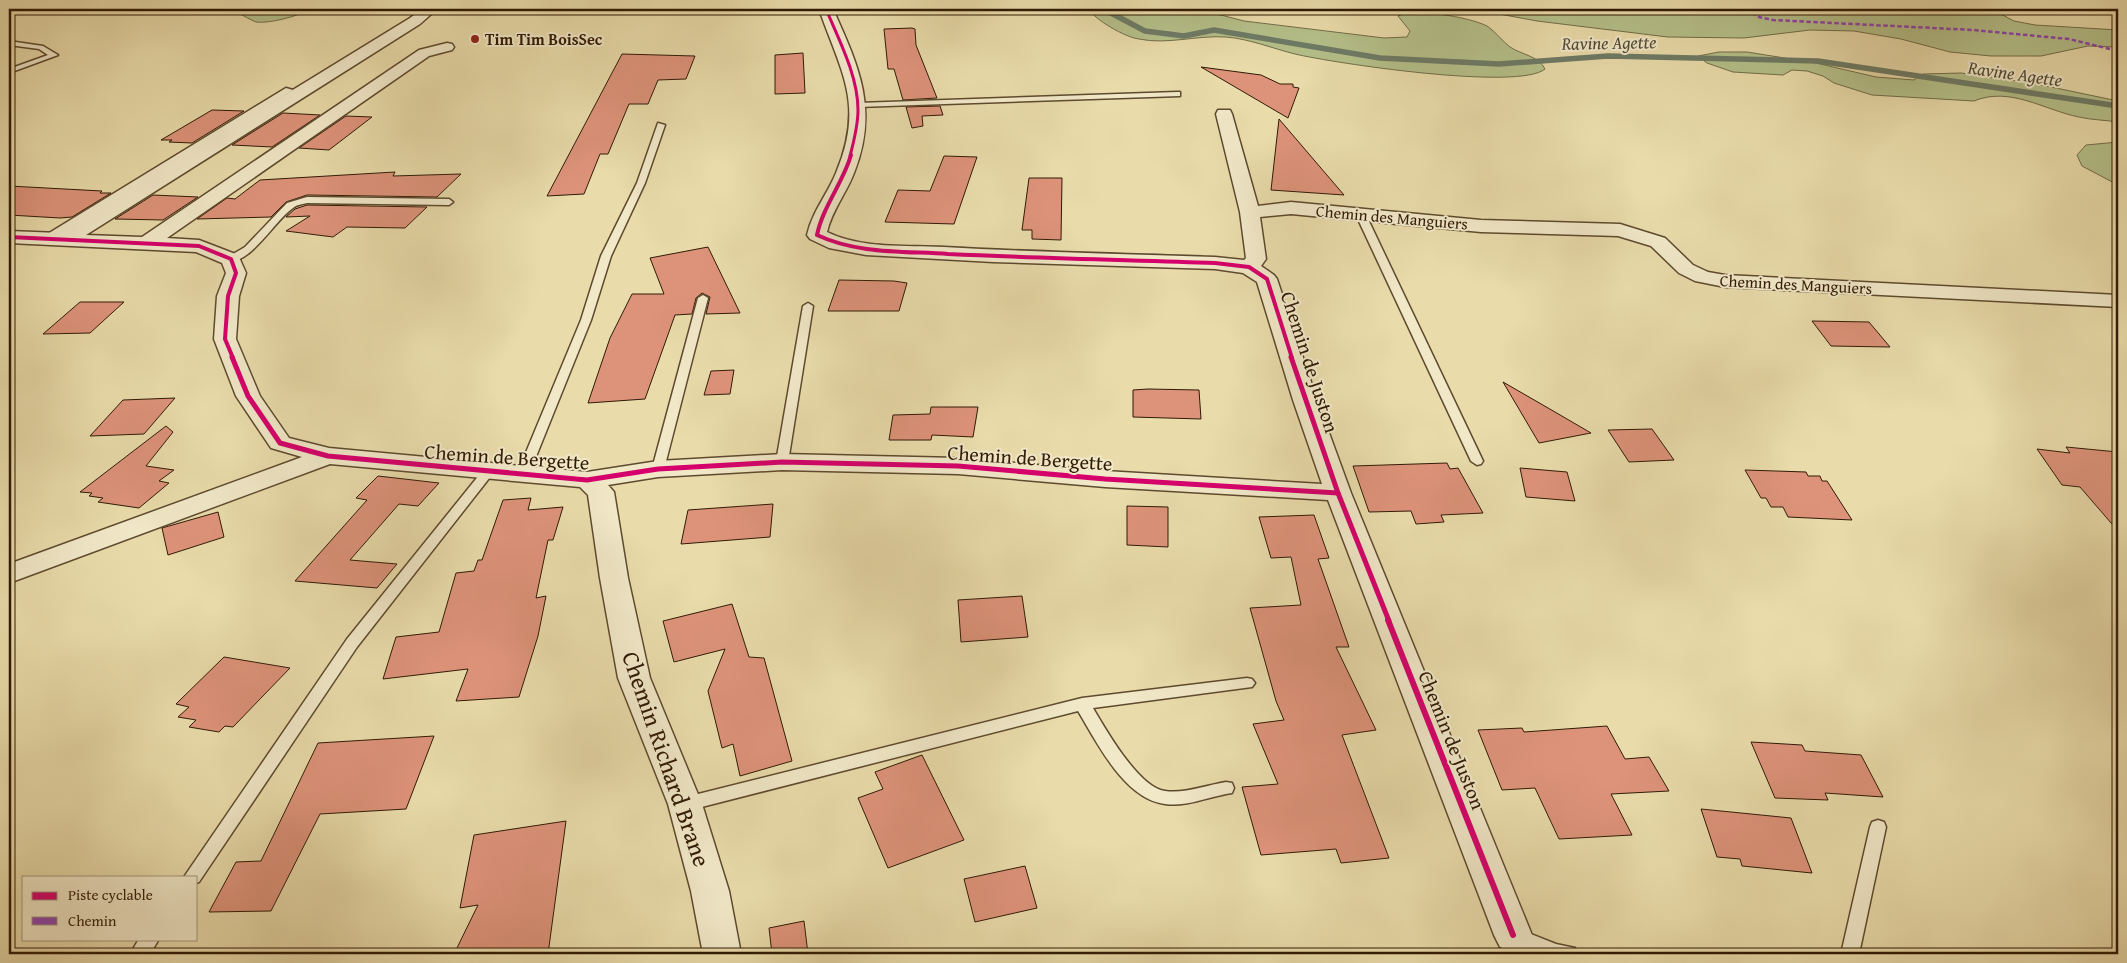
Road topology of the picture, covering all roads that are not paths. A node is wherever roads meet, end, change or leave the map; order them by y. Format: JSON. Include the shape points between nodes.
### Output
{"nodes":[{"id":1,"x":430,"y":9,"type":"edge"},
{"id":2,"x":826,"y":9,"type":"edge"},
{"id":3,"x":9,"y":43,"type":"edge"},
{"id":4,"x":447,"y":47,"type":"dead end"},
{"id":5,"x":9,"y":71,"type":"edge"},
{"id":6,"x":289,"y":90,"type":"dead end"},
{"id":7,"x":1177,"y":94,"type":"dead end"},
{"id":8,"x":858,"y":105,"type":"junction"},
{"id":9,"x":1224,"y":114,"type":"dead end"},
{"id":10,"x":661,"y":125,"type":"dead end"},
{"id":11,"x":449,"y":202,"type":"dead end"},
{"id":12,"x":1250,"y":212,"type":"junction"},
{"id":13,"x":1361,"y":214,"type":"junction"},
{"id":14,"x":9,"y":237,"type":"edge"},
{"id":15,"x":56,"y":238,"type":"junction"},
{"id":16,"x":147,"y":242,"type":"junction"},
{"id":17,"x":231,"y":258,"type":"junction"},
{"id":18,"x":1249,"y":267,"type":"junction"},
{"id":19,"x":703,"y":298,"type":"dead end"},
{"id":20,"x":2118,"y":301,"type":"edge"},
{"id":21,"x":808,"y":306,"type":"dead end"},
{"id":22,"x":328,"y":456,"type":"junction"},
{"id":23,"x":1477,"y":461,"type":"dead end"},
{"id":24,"x":782,"y":462,"type":"junction"},
{"id":25,"x":658,"y":469,"type":"junction"},
{"id":26,"x":488,"y":472,"type":"junction"},
{"id":27,"x":522,"y":474,"type":"junction"},
{"id":28,"x":587,"y":480,"type":"junction"},
{"id":29,"x":1338,"y":493,"type":"junction"},
{"id":30,"x":9,"y":574,"type":"edge"},
{"id":31,"x":1247,"y":682,"type":"dead end"},
{"id":32,"x":1082,"y":704,"type":"junction"},
{"id":33,"x":1226,"y":788,"type":"dead end"},
{"id":34,"x":685,"y":804,"type":"junction"},
{"id":35,"x":1878,"y":827,"type":"dead end"},
{"id":36,"x":194,"y":876,"type":"edge"},
{"id":37,"x":1514,"y":935,"type":"joint"},
{"id":38,"x":149,"y":940,"type":"edge"},
{"id":39,"x":139,"y":954,"type":"edge"},
{"id":40,"x":722,"y":954,"type":"edge"},
{"id":41,"x":1568,"y":954,"type":"edge"},
{"id":42,"x":1850,"y":954,"type":"edge"}],
"edges":[{"from":1,"to":15,"type":"street","via":[[415,22]]},
{"from":2,"to":8,"type":"street","via":[[837,34]]},
{"from":3,"to":5,"type":"lane","via":[[41,47],[54,55]]},
{"from":4,"to":16,"type":"street","via":[[424,52]]},
{"from":6,"to":15,"type":"lane"},
{"from":7,"to":8,"type":"lane"},
{"from":8,"to":18,"type":"street","via":[[854,141],[844,175],[819,219],[817,235],[836,244],[866,249]]},
{"from":9,"to":12,"type":"street"},
{"from":10,"to":27,"type":"lane","via":[[640,183],[606,256],[586,320]]},
{"from":11,"to":17,"type":"lane","via":[[307,200],[290,205],[248,249]]},
{"from":12,"to":13,"type":"street","name":"Chemin des Manguiers","via":[[1291,208]]},
{"from":12,"to":18,"type":"street","via":[[1256,259]]},
{"from":13,"to":20,"type":"street","name":"Chemin des Manguiers","via":[[1481,226],[1620,230],[1658,242],[1686,269],[1702,277],[1725,281]]},
{"from":13,"to":23,"type":"lane"},
{"from":14,"to":15,"type":"street"},
{"from":15,"to":16,"type":"street"},
{"from":16,"to":17,"type":"street","via":[[199,246]]},
{"from":17,"to":22,"type":"street","name":"Chemin de Bergette","via":[[236,273],[228,296],[225,339],[248,396],[280,443]]},
{"from":18,"to":29,"type":"street","name":"Chemin de Juston","via":[[1267,279]]},
{"from":19,"to":25,"type":"lane"},
{"from":21,"to":24,"type":"lane"},
{"from":22,"to":26,"type":"street","name":"Chemin de Bergette"},
{"from":22,"to":30,"type":"street"},
{"from":24,"to":25,"type":"street","name":"Chemin de Bergette"},
{"from":24,"to":29,"type":"street","name":"Chemin de Bergette","via":[[958,466],[1105,479]]},
{"from":25,"to":28,"type":"street","name":"Chemin de Bergette"},
{"from":26,"to":27,"type":"street","name":"Chemin de Bergette"},
{"from":26,"to":36,"type":"lane","via":[[352,643]]},
{"from":27,"to":28,"type":"street","name":"Chemin de Bergette"},
{"from":28,"to":34,"type":"street","name":"Chemin Richard Brane","via":[[601,492],[634,678]]},
{"from":29,"to":37,"type":"street","name":"Chemin de Juston"},
{"from":31,"to":32,"type":"lane"},
{"from":32,"to":33,"type":"lane","via":[[1119,762],[1147,792],[1165,798]]},
{"from":32,"to":34,"type":"lane"},
{"from":34,"to":40,"type":"street","name":"Chemin Richard Brane","via":[[710,890]]},
{"from":35,"to":42,"type":"lane"},
{"from":37,"to":41,"type":"lane"},
{"from":38,"to":39,"type":"lane"}]}
